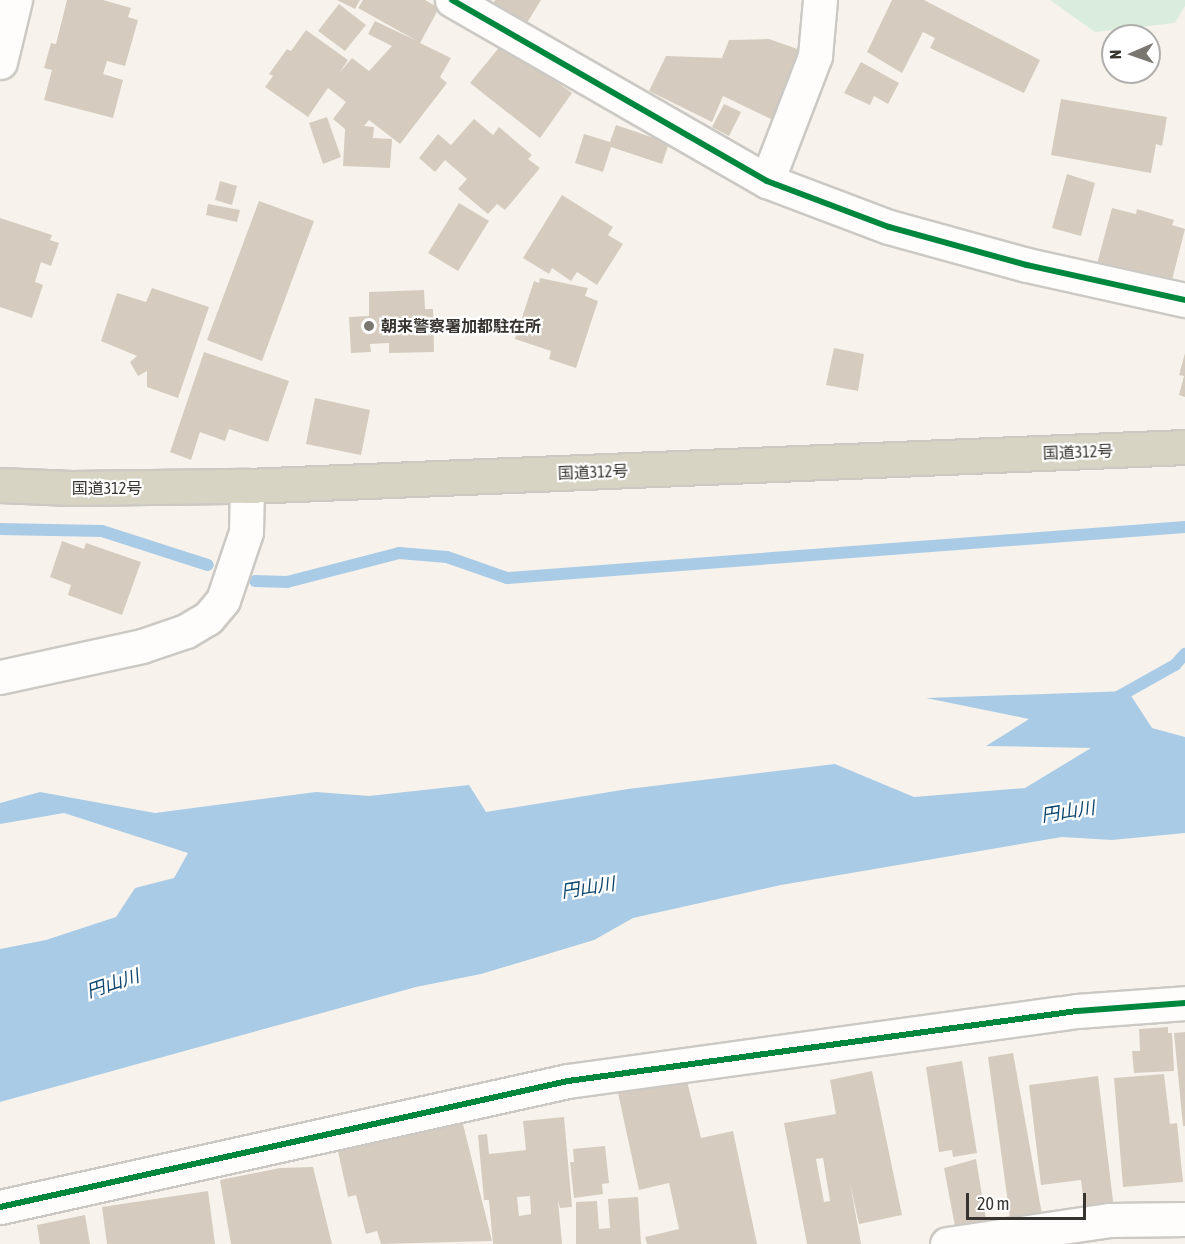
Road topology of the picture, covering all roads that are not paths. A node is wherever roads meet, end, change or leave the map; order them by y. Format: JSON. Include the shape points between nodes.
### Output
{"nodes":[{"id":1,"x":15,"y":0,"type":"edge"},
{"id":2,"x":452,"y":0,"type":"edge"},
{"id":3,"x":820,"y":0,"type":"edge"},
{"id":4,"x":0,"y":62,"type":"edge"},
{"id":5,"x":767,"y":181,"type":"junction"},
{"id":6,"x":1184,"y":292,"type":"edge"},
{"id":7,"x":1185,"y":447,"type":"edge"},
{"id":8,"x":0,"y":485,"type":"edge"},
{"id":9,"x":247,"y":486,"type":"junction"},
{"id":10,"x":0,"y":677,"type":"edge"},
{"id":11,"x":1185,"y":1003,"type":"edge"},
{"id":12,"x":0,"y":1207,"type":"edge"},
{"id":13,"x":1185,"y":1219,"type":"edge"},
{"id":14,"x":947,"y":1244,"type":"edge"}],
"edges":[{"from":1,"to":4,"type":"street"},
{"from":2,"to":5,"type":"street"},
{"from":3,"to":5,"type":"street","via":[[815,56]]},
{"from":5,"to":6,"type":"street","via":[[889,227],[1027,265]]},
{"from":7,"to":9,"type":"highway","name":"国道312号"},
{"from":8,"to":9,"type":"highway","name":"国道312号"},
{"from":9,"to":10,"type":"street","via":[[246,532],[223,600],[207,618],[186,631],[142,646]]},
{"from":11,"to":12,"type":"street","via":[[1077,1011],[568,1080]]},
{"from":13,"to":14,"type":"street","via":[[1110,1220]]}]}
